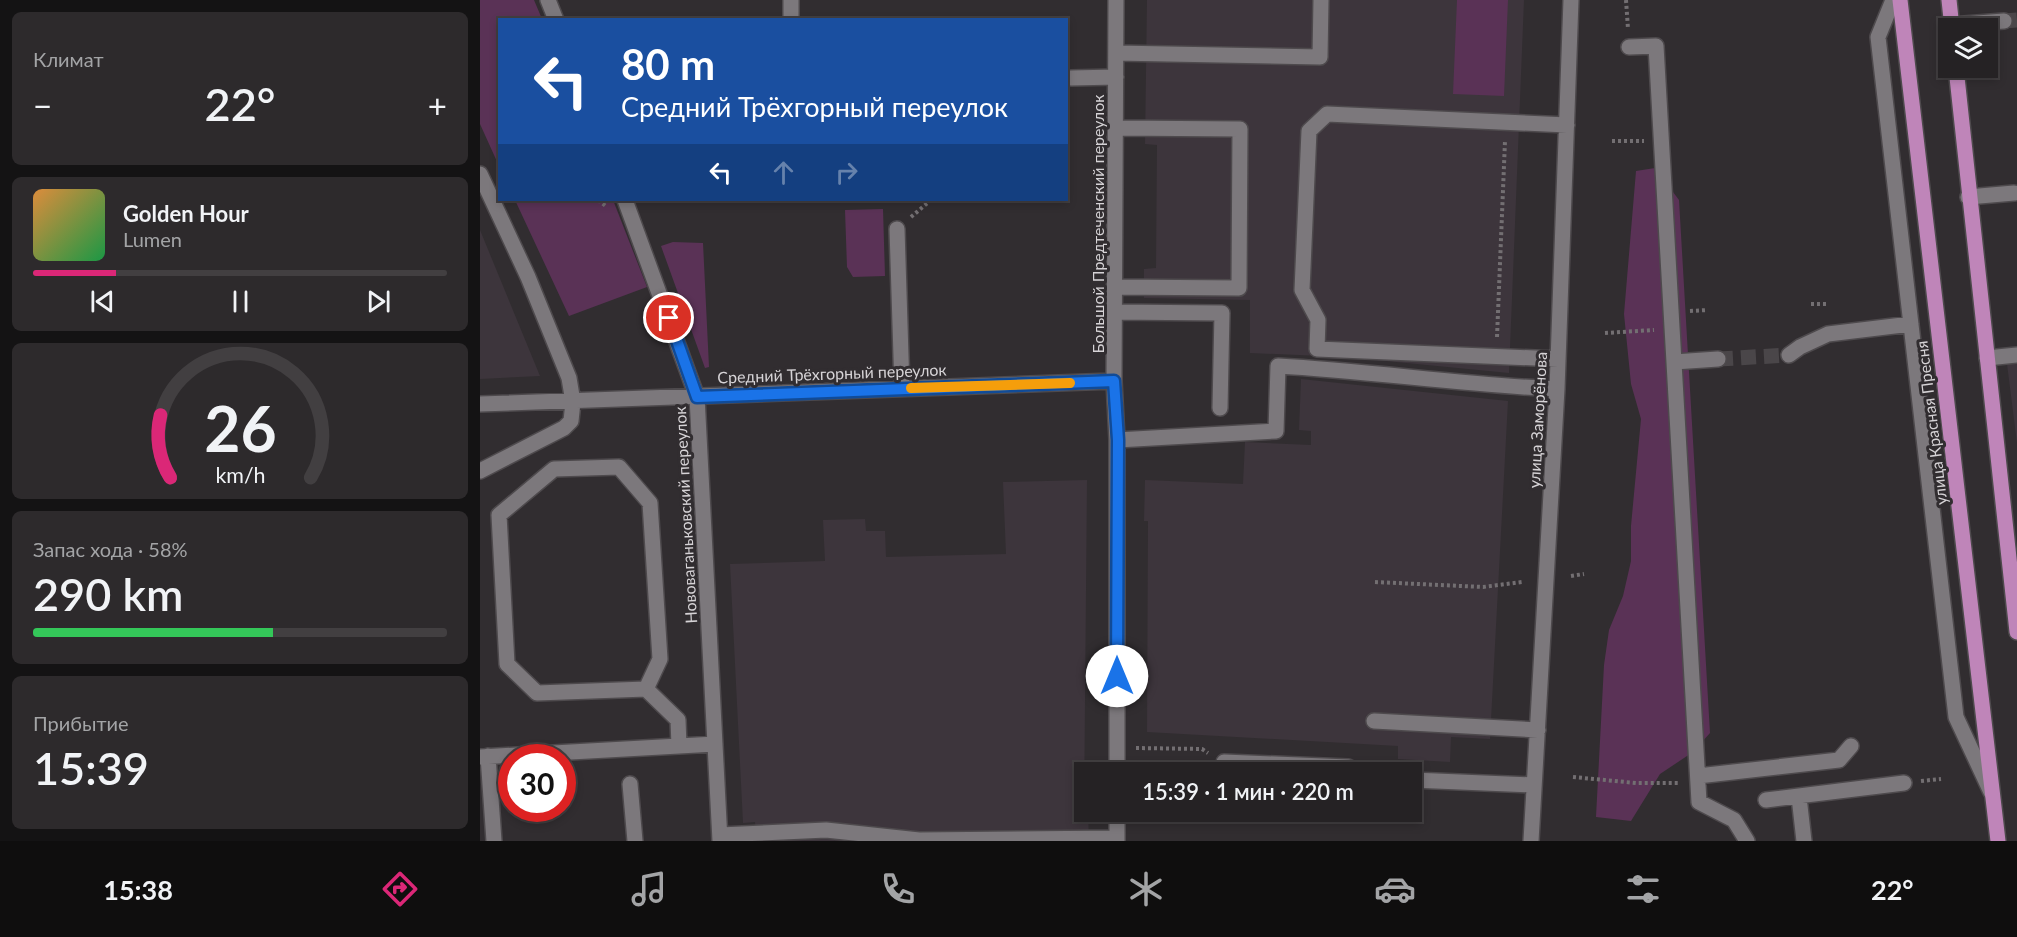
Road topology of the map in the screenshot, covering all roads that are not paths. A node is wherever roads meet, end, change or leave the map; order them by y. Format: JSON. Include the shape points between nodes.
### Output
{"nodes":[{"id":1,"x":548,"y":0,"type":"edge"},
{"id":2,"x":791,"y":0,"type":"edge"},
{"id":3,"x":1116,"y":0,"type":"edge"},
{"id":4,"x":1321,"y":0,"type":"edge"},
{"id":5,"x":1571,"y":0,"type":"edge"},
{"id":6,"x":1893,"y":0,"type":"edge"},
{"id":7,"x":1900,"y":0,"type":"edge"},
{"id":8,"x":1949,"y":0,"type":"edge"},
{"id":9,"x":555,"y":18,"type":"edge"},
{"id":10,"x":791,"y":18,"type":"edge"},
{"id":11,"x":1951,"y":18,"type":"edge"},
{"id":12,"x":2004,"y":21,"type":"tunnel mouth"},
{"id":13,"x":1998,"y":22,"type":"edge"},
{"id":14,"x":1629,"y":47,"type":"road end"},
{"id":15,"x":1116,"y":53,"type":"junction"},
{"id":16,"x":1116,"y":77,"type":"junction"},
{"id":17,"x":1071,"y":78,"type":"dead end"},
{"id":18,"x":1957,"y":78,"type":"edge"},
{"id":19,"x":1567,"y":125,"type":"junction"},
{"id":20,"x":1117,"y":128,"type":"junction"},
{"id":21,"x":480,"y":174,"type":"edge"},
{"id":22,"x":2014,"y":193,"type":"dead end"},
{"id":23,"x":1968,"y":197,"type":"junction"},
{"id":24,"x":625,"y":201,"type":"edge"},
{"id":25,"x":897,"y":229,"type":"road end"},
{"id":26,"x":1115,"y":287,"type":"junction"},
{"id":27,"x":1114,"y":312,"type":"junction"},
{"id":28,"x":1911,"y":324,"type":"junction"},
{"id":29,"x":1789,"y":355,"type":"tunnel mouth"},
{"id":30,"x":2017,"y":355,"type":"edge"},
{"id":31,"x":1987,"y":358,"type":"junction"},
{"id":32,"x":1558,"y":359,"type":"junction"},
{"id":33,"x":1718,"y":359,"type":"tunnel mouth"},
{"id":34,"x":1674,"y":362,"type":"junction"},
{"id":35,"x":1114,"y":381,"type":"junction"},
{"id":36,"x":902,"y":388,"type":"junction"},
{"id":37,"x":1557,"y":389,"type":"junction"},
{"id":38,"x":697,"y":397,"type":"junction"},
{"id":39,"x":573,"y":402,"type":"junction"},
{"id":40,"x":480,"y":404,"type":"edge"},
{"id":41,"x":1220,"y":408,"type":"dead end"},
{"id":42,"x":1118,"y":440,"type":"junction"},
{"id":43,"x":480,"y":471,"type":"edge"},
{"id":44,"x":2017,"y":632,"type":"edge"},
{"id":45,"x":646,"y":689,"type":"junction"},
{"id":46,"x":1374,"y":721,"type":"dead end"},
{"id":47,"x":1538,"y":730,"type":"junction"},
{"id":48,"x":715,"y":744,"type":"junction"},
{"id":49,"x":680,"y":746,"type":"junction"},
{"id":50,"x":1851,"y":746,"type":"dead end"},
{"id":51,"x":484,"y":756,"type":"edge"},
{"id":52,"x":1117,"y":762,"type":"edge"},
{"id":53,"x":1698,"y":777,"type":"junction"},
{"id":54,"x":1422,"y":780,"type":"edge"},
{"id":55,"x":1904,"y":783,"type":"dead end"},
{"id":56,"x":630,"y":784,"type":"dead end"},
{"id":57,"x":1534,"y":784,"type":"junction"},
{"id":58,"x":1991,"y":794,"type":"junction"},
{"id":59,"x":1799,"y":796,"type":"junction"},
{"id":60,"x":1766,"y":800,"type":"dead end"},
{"id":61,"x":1117,"y":822,"type":"edge"},
{"id":62,"x":720,"y":838,"type":"edge"},
{"id":63,"x":1117,"y":839,"type":"edge"},
{"id":64,"x":494,"y":841,"type":"edge"},
{"id":65,"x":635,"y":841,"type":"edge"},
{"id":66,"x":1531,"y":841,"type":"edge"},
{"id":67,"x":1747,"y":841,"type":"edge"},
{"id":68,"x":1804,"y":841,"type":"edge"},
{"id":69,"x":1998,"y":841,"type":"edge"}],
"edges":[{"from":1,"to":9,"type":"street"},
{"from":2,"to":10,"type":"street"},
{"from":3,"to":15,"type":"street","name":"Большой Предтеченский переулок"},
{"from":4,"to":15,"type":"street","via":[[1320,57]]},
{"from":5,"to":19,"type":"street","name":"улица Заморёнова"},
{"from":6,"to":28,"type":"street","via":[[1878,37]]},
{"from":7,"to":58,"type":"main road","name":"улица Красная Пресня"},
{"from":8,"to":11,"type":"main road"},
{"from":12,"to":13,"type":"street"},
{"from":14,"to":34,"type":"street","via":[[1656,46]]},
{"from":15,"to":16,"type":"street","name":"Большой Предтеченский переулок"},
{"from":16,"to":17,"type":"street"},
{"from":16,"to":20,"type":"street","name":"Большой Предтеченский переулок"},
{"from":18,"to":23,"type":"main road"},
{"from":19,"to":32,"type":"street","name":"улица Заморёнова"},
{"from":19,"to":32,"type":"street","via":[[1327,114],[1309,130],[1302,290],[1318,320],[1317,349]]},
{"from":20,"to":26,"type":"street","name":"Большой Предтеченский переулок"},
{"from":20,"to":26,"type":"street","via":[[1240,129],[1239,288]]},
{"from":21,"to":39,"type":"street","via":[[528,277],[569,378]]},
{"from":22,"to":23,"type":"street"},
{"from":23,"to":31,"type":"main road"},
{"from":24,"to":38,"type":"street","name":"Нововаганьковский переулок"},
{"from":25,"to":36,"type":"street"},
{"from":26,"to":27,"type":"street","name":"Большой Предтеченский переулок"},
{"from":27,"to":35,"type":"street","name":"Большой Предтеченский переулок"},
{"from":27,"to":41,"type":"street","via":[[1222,314]]},
{"from":28,"to":29,"type":"street","via":[[1828,334]]},
{"from":28,"to":58,"type":"street","via":[[1956,717]]},
{"from":30,"to":31,"type":"street"},
{"from":31,"to":44,"type":"main road"},
{"from":32,"to":37,"type":"street","name":"улица Заморёнова"},
{"from":33,"to":34,"type":"street"},
{"from":34,"to":53,"type":"street"},
{"from":35,"to":36,"type":"street","name":"Средний Трёхгорный переулок"},
{"from":35,"to":42,"type":"street","name":"Большой Предтеченский переулок"},
{"from":36,"to":38,"type":"street","name":"Средний Трёхгорный переулок"},
{"from":37,"to":42,"type":"street","via":[[1278,366],[1276,431]]},
{"from":37,"to":47,"type":"street","name":"улица Заморёнова"},
{"from":38,"to":39,"type":"street","name":"Средний Трёхгорный переулок"},
{"from":38,"to":48,"type":"street","name":"Нововаганьковский переулок"},
{"from":39,"to":40,"type":"street","name":"Средний Трёхгорный переулок"},
{"from":39,"to":43,"type":"street","via":[[571,421],[564,428]]},
{"from":42,"to":52,"type":"street","name":"Большой Предтеченский переулок"},
{"from":45,"to":45,"type":"street","via":[[537,693],[507,664],[499,515],[554,469],[619,467],[650,503],[660,659]]},
{"from":45,"to":49,"type":"street","via":[[678,720]]},
{"from":46,"to":47,"type":"street"},
{"from":47,"to":57,"type":"street","name":"улица Заморёнова"},
{"from":48,"to":49,"type":"street"},
{"from":48,"to":62,"type":"street","name":"Нововаганьковский переулок"},
{"from":49,"to":51,"type":"street"},
{"from":50,"to":53,"type":"street","via":[[1839,760]]},
{"from":51,"to":64,"type":"street"},
{"from":53,"to":67,"type":"street","via":[[1699,802],[1734,820]]},
{"from":54,"to":57,"type":"street"},
{"from":55,"to":59,"type":"street"},
{"from":56,"to":65,"type":"street"},
{"from":57,"to":66,"type":"street","name":"улица Заморёнова"},
{"from":58,"to":69,"type":"main road","name":"улица Красная Пресня"},
{"from":59,"to":60,"type":"street"},
{"from":59,"to":68,"type":"street"},
{"from":61,"to":63,"type":"street"},
{"from":62,"to":63,"type":"street","via":[[826,830],[919,840]]}]}
